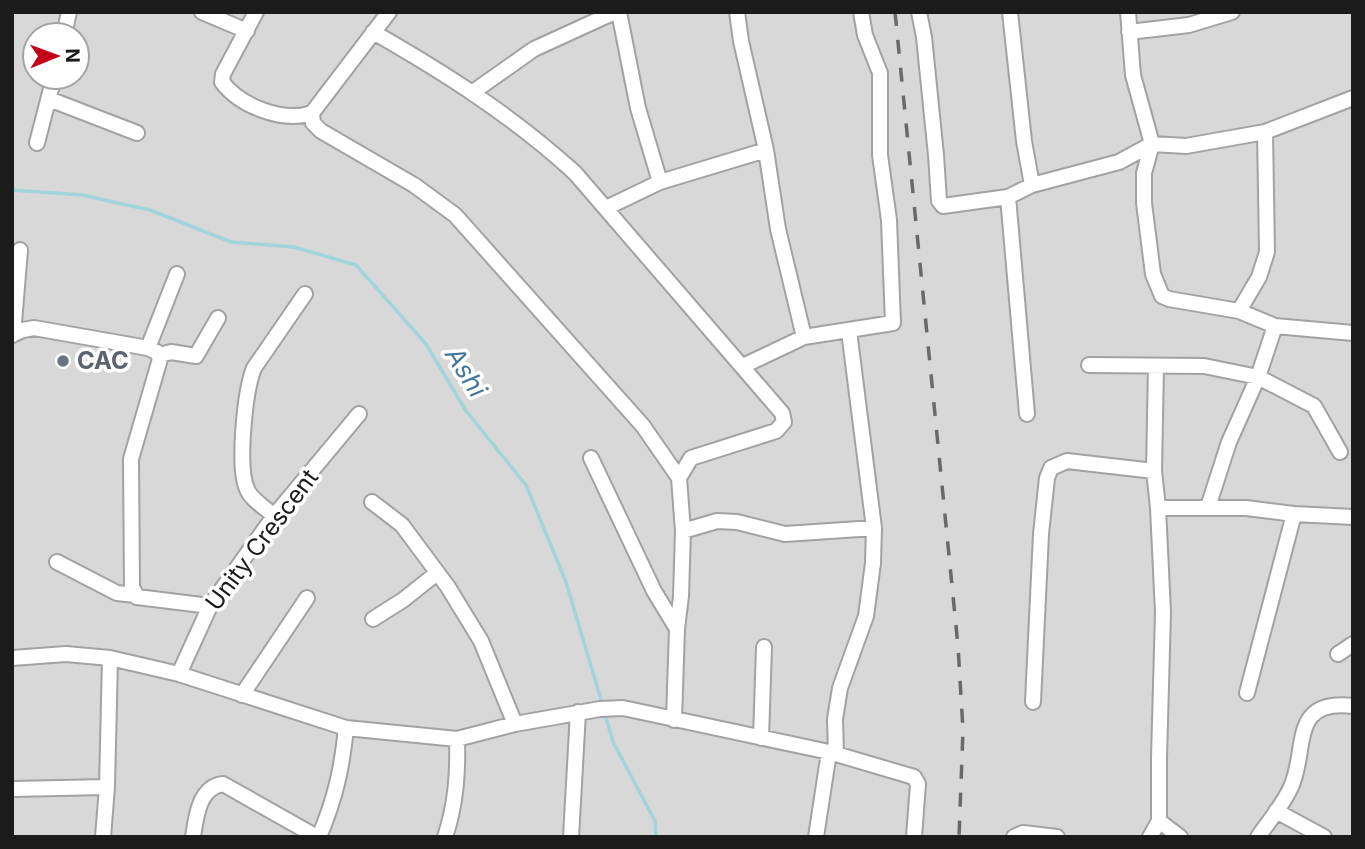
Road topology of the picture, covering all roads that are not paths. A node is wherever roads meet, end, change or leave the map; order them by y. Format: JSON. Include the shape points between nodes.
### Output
{"nodes":[{"id":1,"x":202,"y":12,"type":"edge"},
{"id":2,"x":256,"y":12,"type":"edge"},
{"id":3,"x":389,"y":12,"type":"edge"},
{"id":4,"x":617,"y":12,"type":"edge"},
{"id":5,"x":737,"y":12,"type":"edge"},
{"id":6,"x":861,"y":12,"type":"edge"},
{"id":7,"x":919,"y":12,"type":"edge"},
{"id":8,"x":1010,"y":12,"type":"edge"},
{"id":9,"x":1128,"y":12,"type":"edge"},
{"id":10,"x":1232,"y":12,"type":"edge"},
{"id":11,"x":247,"y":30,"type":"junction"},
{"id":12,"x":373,"y":32,"type":"junction"},
{"id":13,"x":1129,"y":32,"type":"junction"},
{"id":14,"x":51,"y":91,"type":"edge"},
{"id":15,"x":473,"y":92,"type":"junction"},
{"id":16,"x":1353,"y":98,"type":"edge"},
{"id":17,"x":49,"y":99,"type":"junction"},
{"id":18,"x":313,"y":113,"type":"junction"},
{"id":19,"x":1265,"y":132,"type":"junction"},
{"id":20,"x":137,"y":133,"type":"dead end"},
{"id":21,"x":37,"y":143,"type":"dead end"},
{"id":22,"x":1152,"y":144,"type":"junction"},
{"id":23,"x":766,"y":150,"type":"junction"},
{"id":24,"x":660,"y":182,"type":"junction"},
{"id":25,"x":1032,"y":185,"type":"junction"},
{"id":26,"x":1008,"y":197,"type":"junction"},
{"id":27,"x":606,"y":208,"type":"junction"},
{"id":28,"x":20,"y":250,"type":"dead end"},
{"id":29,"x":177,"y":274,"type":"dead end"},
{"id":30,"x":305,"y":294,"type":"dead end"},
{"id":31,"x":1239,"y":311,"type":"junction"},
{"id":32,"x":219,"y":318,"type":"dead end"},
{"id":33,"x":1275,"y":326,"type":"junction"},
{"id":34,"x":849,"y":331,"type":"junction"},
{"id":35,"x":1353,"y":333,"type":"edge"},
{"id":36,"x":13,"y":335,"type":"edge"},
{"id":37,"x":804,"y":337,"type":"junction"},
{"id":38,"x":154,"y":351,"type":"junction"},
{"id":39,"x":1089,"y":365,"type":"dead end"},
{"id":40,"x":743,"y":366,"type":"junction"},
{"id":41,"x":1156,"y":366,"type":"junction"},
{"id":42,"x":1258,"y":377,"type":"junction"},
{"id":43,"x":359,"y":414,"type":"dead end"},
{"id":44,"x":1027,"y":414,"type":"dead end"},
{"id":45,"x":1340,"y":452,"type":"dead end"},
{"id":46,"x":591,"y":458,"type":"dead end"},
{"id":47,"x":1154,"y":471,"type":"junction"},
{"id":48,"x":679,"y":478,"type":"junction"},
{"id":49,"x":372,"y":502,"type":"dead end"},
{"id":50,"x":1208,"y":507,"type":"junction"},
{"id":51,"x":1158,"y":508,"type":"junction"},
{"id":52,"x":1294,"y":514,"type":"junction"},
{"id":53,"x":274,"y":516,"type":"junction"},
{"id":54,"x":1353,"y":517,"type":"edge"},
{"id":55,"x":874,"y":528,"type":"junction"},
{"id":56,"x":682,"y":531,"type":"junction"},
{"id":57,"x":57,"y":562,"type":"dead end"},
{"id":58,"x":437,"y":573,"type":"junction"},
{"id":59,"x":135,"y":595,"type":"junction"},
{"id":60,"x":307,"y":598,"type":"dead end"},
{"id":61,"x":210,"y":606,"type":"junction"},
{"id":62,"x":373,"y":619,"type":"dead end"},
{"id":63,"x":677,"y":629,"type":"junction"},
{"id":64,"x":1353,"y":644,"type":"edge"},
{"id":65,"x":764,"y":647,"type":"dead end"},
{"id":66,"x":1338,"y":654,"type":"dead end"},
{"id":67,"x":12,"y":658,"type":"edge"},
{"id":68,"x":110,"y":658,"type":"junction"},
{"id":69,"x":179,"y":674,"type":"junction"},
{"id":70,"x":1247,"y":693,"type":"dead end"},
{"id":71,"x":242,"y":695,"type":"junction"},
{"id":72,"x":1032,"y":702,"type":"dead end"},
{"id":73,"x":1353,"y":706,"type":"edge"},
{"id":74,"x":578,"y":712,"type":"junction"},
{"id":75,"x":674,"y":720,"type":"junction"},
{"id":76,"x":515,"y":724,"type":"junction"},
{"id":77,"x":346,"y":728,"type":"junction"},
{"id":78,"x":761,"y":738,"type":"junction"},
{"id":79,"x":457,"y":739,"type":"junction"},
{"id":80,"x":832,"y":753,"type":"junction"},
{"id":81,"x":107,"y":787,"type":"junction"},
{"id":82,"x":12,"y":789,"type":"edge"},
{"id":83,"x":1276,"y":811,"type":"junction"},
{"id":84,"x":1159,"y":821,"type":"junction"},
{"id":85,"x":103,"y":837,"type":"edge"},
{"id":86,"x":193,"y":837,"type":"edge"},
{"id":87,"x":318,"y":837,"type":"edge"},
{"id":88,"x":445,"y":837,"type":"edge"},
{"id":89,"x":571,"y":837,"type":"edge"},
{"id":90,"x":816,"y":837,"type":"edge"},
{"id":91,"x":914,"y":837,"type":"edge"},
{"id":92,"x":1014,"y":837,"type":"edge"},
{"id":93,"x":1057,"y":837,"type":"edge"},
{"id":94,"x":1150,"y":837,"type":"edge"},
{"id":95,"x":1180,"y":837,"type":"edge"},
{"id":96,"x":1258,"y":837,"type":"edge"},
{"id":97,"x":1324,"y":837,"type":"edge"}],
"edges":[{"from":1,"to":11,"type":"street"},
{"from":2,"to":11,"type":"street"},
{"from":3,"to":12,"type":"street"},
{"from":4,"to":15,"type":"street","via":[[534,49]]},
{"from":4,"to":24,"type":"street"},
{"from":5,"to":23,"type":"street"},
{"from":6,"to":34,"type":"street","via":[[880,73],[880,156],[894,318],[888,325]]},
{"from":7,"to":26,"type":"street","via":[[939,201],[943,206]]},
{"from":8,"to":25,"type":"street"},
{"from":9,"to":13,"type":"street"},
{"from":10,"to":13,"type":"street","via":[[1189,24]]},
{"from":11,"to":18,"type":"street","via":[[223,74],[226,88],[272,112]]},
{"from":12,"to":15,"type":"street"},
{"from":12,"to":18,"type":"street"},
{"from":13,"to":22,"type":"street","via":[[1133,75]]},
{"from":14,"to":17,"type":"street"},
{"from":15,"to":27,"type":"street","via":[[554,153]]},
{"from":16,"to":19,"type":"street"},
{"from":17,"to":20,"type":"street"},
{"from":17,"to":21,"type":"street"},
{"from":18,"to":48,"type":"street","via":[[313,124],[321,131],[414,184],[455,215],[643,426]]},
{"from":19,"to":22,"type":"street","via":[[1186,146]]},
{"from":19,"to":31,"type":"street","via":[[1267,252]]},
{"from":22,"to":25,"type":"street","via":[[1119,163]]},
{"from":22,"to":31,"type":"street","via":[[1144,173],[1144,203],[1153,274],[1162,296]]},
{"from":23,"to":24,"type":"street"},
{"from":23,"to":37,"type":"street","via":[[778,229]]},
{"from":24,"to":27,"type":"street"},
{"from":25,"to":26,"type":"street"},
{"from":26,"to":44,"type":"street"},
{"from":27,"to":40,"type":"street"},
{"from":28,"to":36,"type":"street"},
{"from":29,"to":38,"type":"street"},
{"from":30,"to":53,"type":"street","via":[[248,382],[244,481],[251,495]]},
{"from":31,"to":33,"type":"street"},
{"from":32,"to":38,"type":"street","via":[[196,356]]},
{"from":33,"to":35,"type":"street"},
{"from":33,"to":42,"type":"street"},
{"from":34,"to":37,"type":"street"},
{"from":34,"to":55,"type":"street"},
{"from":36,"to":38,"type":"street","via":[[34,328]]},
{"from":37,"to":40,"type":"street"},
{"from":38,"to":59,"type":"street","via":[[131,460]]},
{"from":39,"to":41,"type":"street"},
{"from":40,"to":48,"type":"street","via":[[782,413],[781,427],[691,458]]},
{"from":41,"to":42,"type":"street","via":[[1204,366]]},
{"from":41,"to":47,"type":"street"},
{"from":42,"to":45,"type":"street","via":[[1314,406]]},
{"from":42,"to":50,"type":"street","via":[[1229,442]]},
{"from":43,"to":53,"type":"street","name":"Unity Crescent"},
{"from":46,"to":63,"type":"street"},
{"from":47,"to":51,"type":"street"},
{"from":47,"to":72,"type":"street","via":[[1067,461],[1051,468],[1041,534]]},
{"from":48,"to":56,"type":"street"},
{"from":49,"to":58,"type":"street","via":[[402,525]]},
{"from":50,"to":51,"type":"street"},
{"from":50,"to":52,"type":"street"},
{"from":51,"to":84,"type":"street","via":[[1163,612]]},
{"from":52,"to":54,"type":"street"},
{"from":52,"to":70,"type":"street"},
{"from":53,"to":61,"type":"street","name":"Unity Crescent"},
{"from":55,"to":56,"type":"street","via":[[785,534],[717,521]]},
{"from":55,"to":80,"type":"street","via":[[866,616],[841,688]]},
{"from":56,"to":63,"type":"street"},
{"from":57,"to":59,"type":"street","via":[[117,593]]},
{"from":58,"to":62,"type":"street"},
{"from":58,"to":76,"type":"street","via":[[481,641]]},
{"from":59,"to":61,"type":"street"},
{"from":60,"to":71,"type":"street"},
{"from":61,"to":69,"type":"street","name":"Unity Crescent"},
{"from":63,"to":75,"type":"street"},
{"from":64,"to":66,"type":"street"},
{"from":65,"to":78,"type":"street"},
{"from":67,"to":68,"type":"street","via":[[66,654]]},
{"from":68,"to":69,"type":"street"},
{"from":68,"to":81,"type":"street"},
{"from":69,"to":71,"type":"street"},
{"from":71,"to":77,"type":"street"},
{"from":73,"to":83,"type":"street","via":[[1318,710],[1307,720],[1291,787]]},
{"from":74,"to":75,"type":"street","via":[[623,708]]},
{"from":74,"to":76,"type":"street"},
{"from":74,"to":89,"type":"street"},
{"from":75,"to":78,"type":"street"},
{"from":76,"to":79,"type":"street"},
{"from":77,"to":79,"type":"street"},
{"from":77,"to":87,"type":"street","via":[[339,782]]},
{"from":78,"to":80,"type":"street"},
{"from":79,"to":88,"type":"street","via":[[456,789]]},
{"from":80,"to":90,"type":"street"},
{"from":80,"to":91,"type":"street","via":[[916,779]]},
{"from":81,"to":82,"type":"street"},
{"from":81,"to":85,"type":"street"},
{"from":83,"to":96,"type":"street"},
{"from":83,"to":97,"type":"street"},
{"from":84,"to":94,"type":"street"},
{"from":84,"to":95,"type":"street"},
{"from":86,"to":87,"type":"street","via":[[206,793],[223,784]]},
{"from":92,"to":93,"type":"street","via":[[1023,833]]}]}
